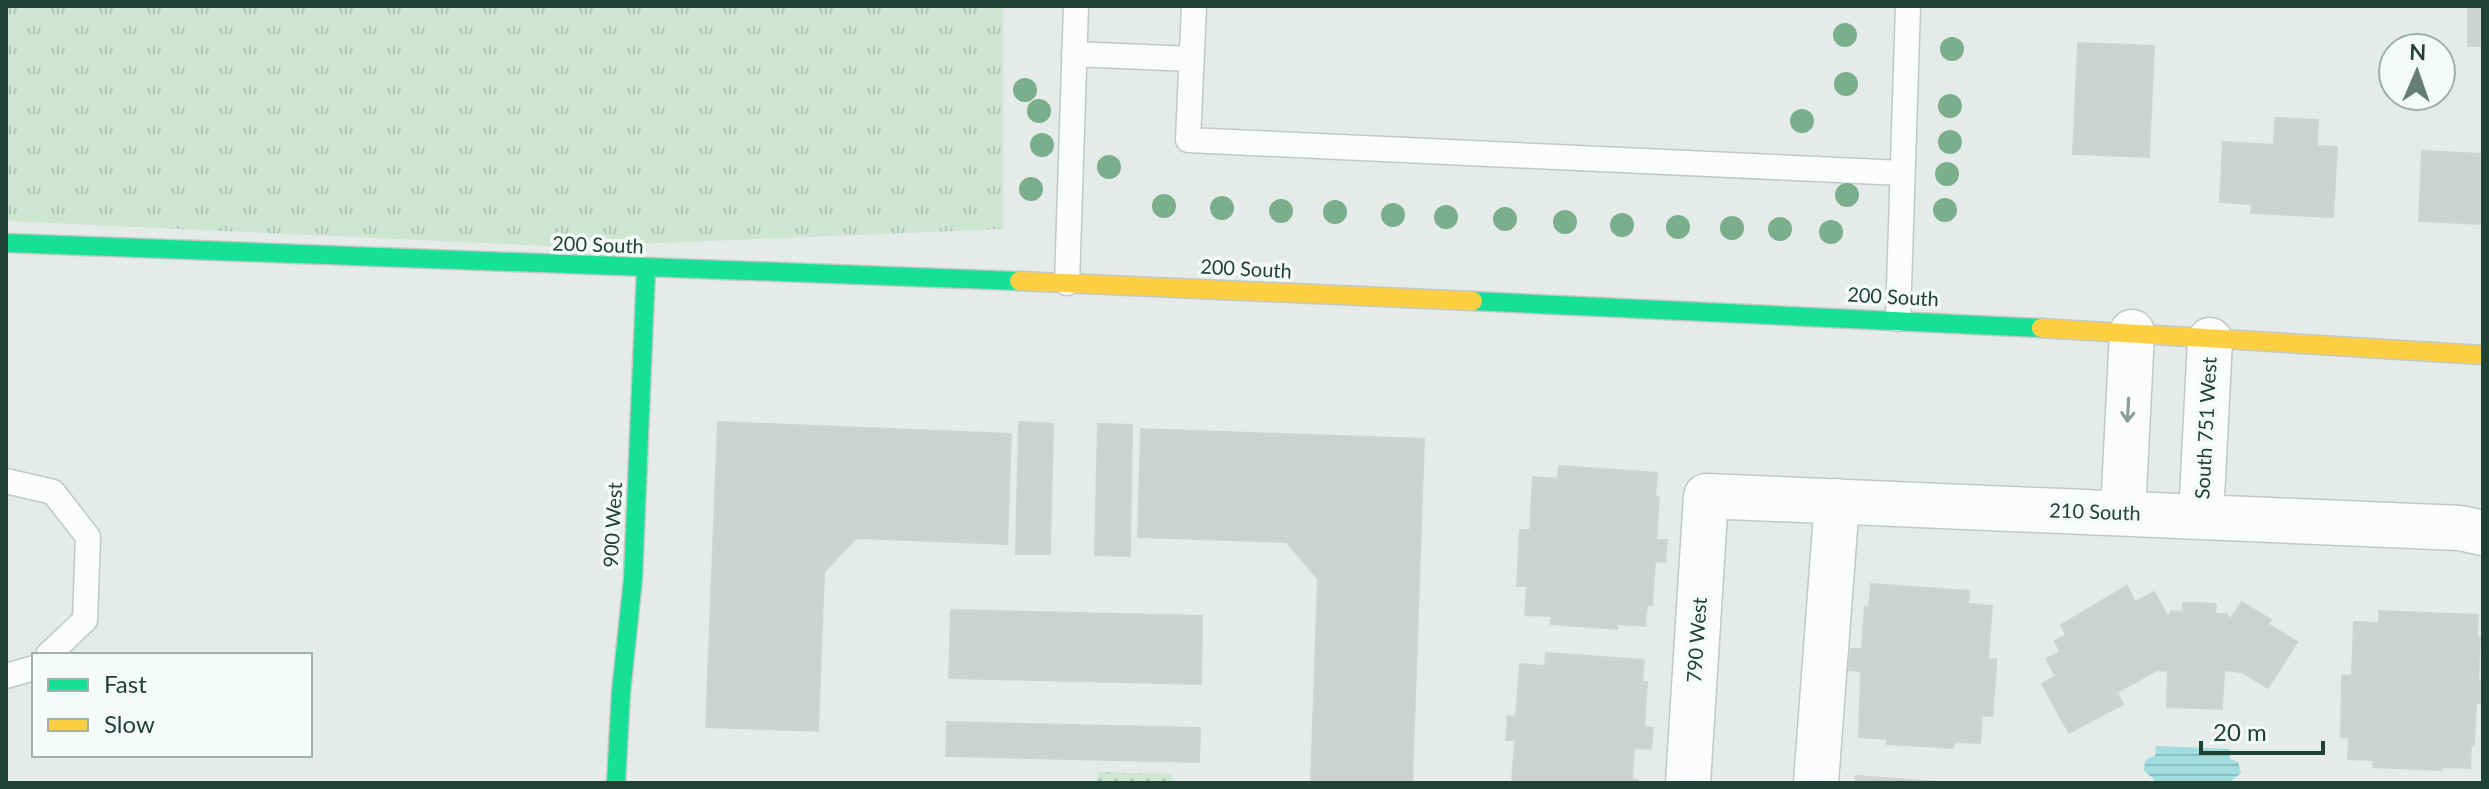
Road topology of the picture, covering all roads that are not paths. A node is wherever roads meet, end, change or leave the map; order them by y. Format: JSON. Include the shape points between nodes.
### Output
{"nodes":[{"id":1,"x":1076,"y":6,"type":"edge"},
{"id":2,"x":1194,"y":6,"type":"edge"},
{"id":3,"x":1908,"y":6,"type":"edge"},
{"id":4,"x":1074,"y":54,"type":"junction"},
{"id":5,"x":1191,"y":59,"type":"junction"},
{"id":6,"x":1902,"y":173,"type":"junction"},
{"id":7,"x":6,"y":243,"type":"edge"},
{"id":8,"x":646,"y":269,"type":"junction"},
{"id":9,"x":1067,"y":283,"type":"junction"},
{"id":10,"x":1898,"y":319,"type":"junction"},
{"id":11,"x":2132,"y":332,"type":"junction"},
{"id":12,"x":2210,"y":340,"type":"junction"},
{"id":13,"x":2483,"y":355,"type":"edge"},
{"id":14,"x":6,"y":481,"type":"edge"},
{"id":15,"x":1706,"y":496,"type":"joint"},
{"id":16,"x":1837,"y":501,"type":"junction"},
{"id":17,"x":2123,"y":513,"type":"junction"},
{"id":18,"x":2201,"y":517,"type":"junction"},
{"id":19,"x":2483,"y":533,"type":"edge"},
{"id":20,"x":50,"y":653,"type":"edge"},
{"id":21,"x":32,"y":669,"type":"edge"},
{"id":22,"x":6,"y":676,"type":"edge"},
{"id":23,"x":616,"y":783,"type":"edge"},
{"id":24,"x":1688,"y":783,"type":"edge"},
{"id":25,"x":1816,"y":783,"type":"edge"}],
"edges":[{"from":1,"to":4,"type":"lane"},
{"from":2,"to":5,"type":"lane"},
{"from":3,"to":6,"type":"lane"},
{"from":4,"to":5,"type":"lane"},
{"from":4,"to":9,"type":"lane"},
{"from":5,"to":6,"type":"lane","via":[[1188,140]]},
{"from":6,"to":10,"type":"lane"},
{"from":7,"to":8,"type":"street","name":"200 South"},
{"from":8,"to":9,"type":"street","name":"200 South"},
{"from":8,"to":23,"type":"street","name":"900 West","via":[[633,579]]},
{"from":9,"to":10,"type":"street","name":"200 South"},
{"from":10,"to":11,"type":"street","name":"200 South"},
{"from":11,"to":12,"type":"street","name":"200 South"},
{"from":11,"to":17,"type":"street","one_way":true},
{"from":12,"to":13,"type":"street","name":"200 South"},
{"from":12,"to":18,"type":"street","name":"South 751 West"},
{"from":14,"to":20,"type":"lane","via":[[53,492],[88,537],[85,620]]},
{"from":15,"to":16,"type":"street","name":"210 South"},
{"from":15,"to":24,"type":"street","name":"790 West"},
{"from":16,"to":17,"type":"street","name":"210 South"},
{"from":16,"to":25,"type":"street"},
{"from":17,"to":18,"type":"street","name":"210 South"},
{"from":18,"to":19,"type":"street","name":"210 South"},
{"from":21,"to":22,"type":"lane"}]}
